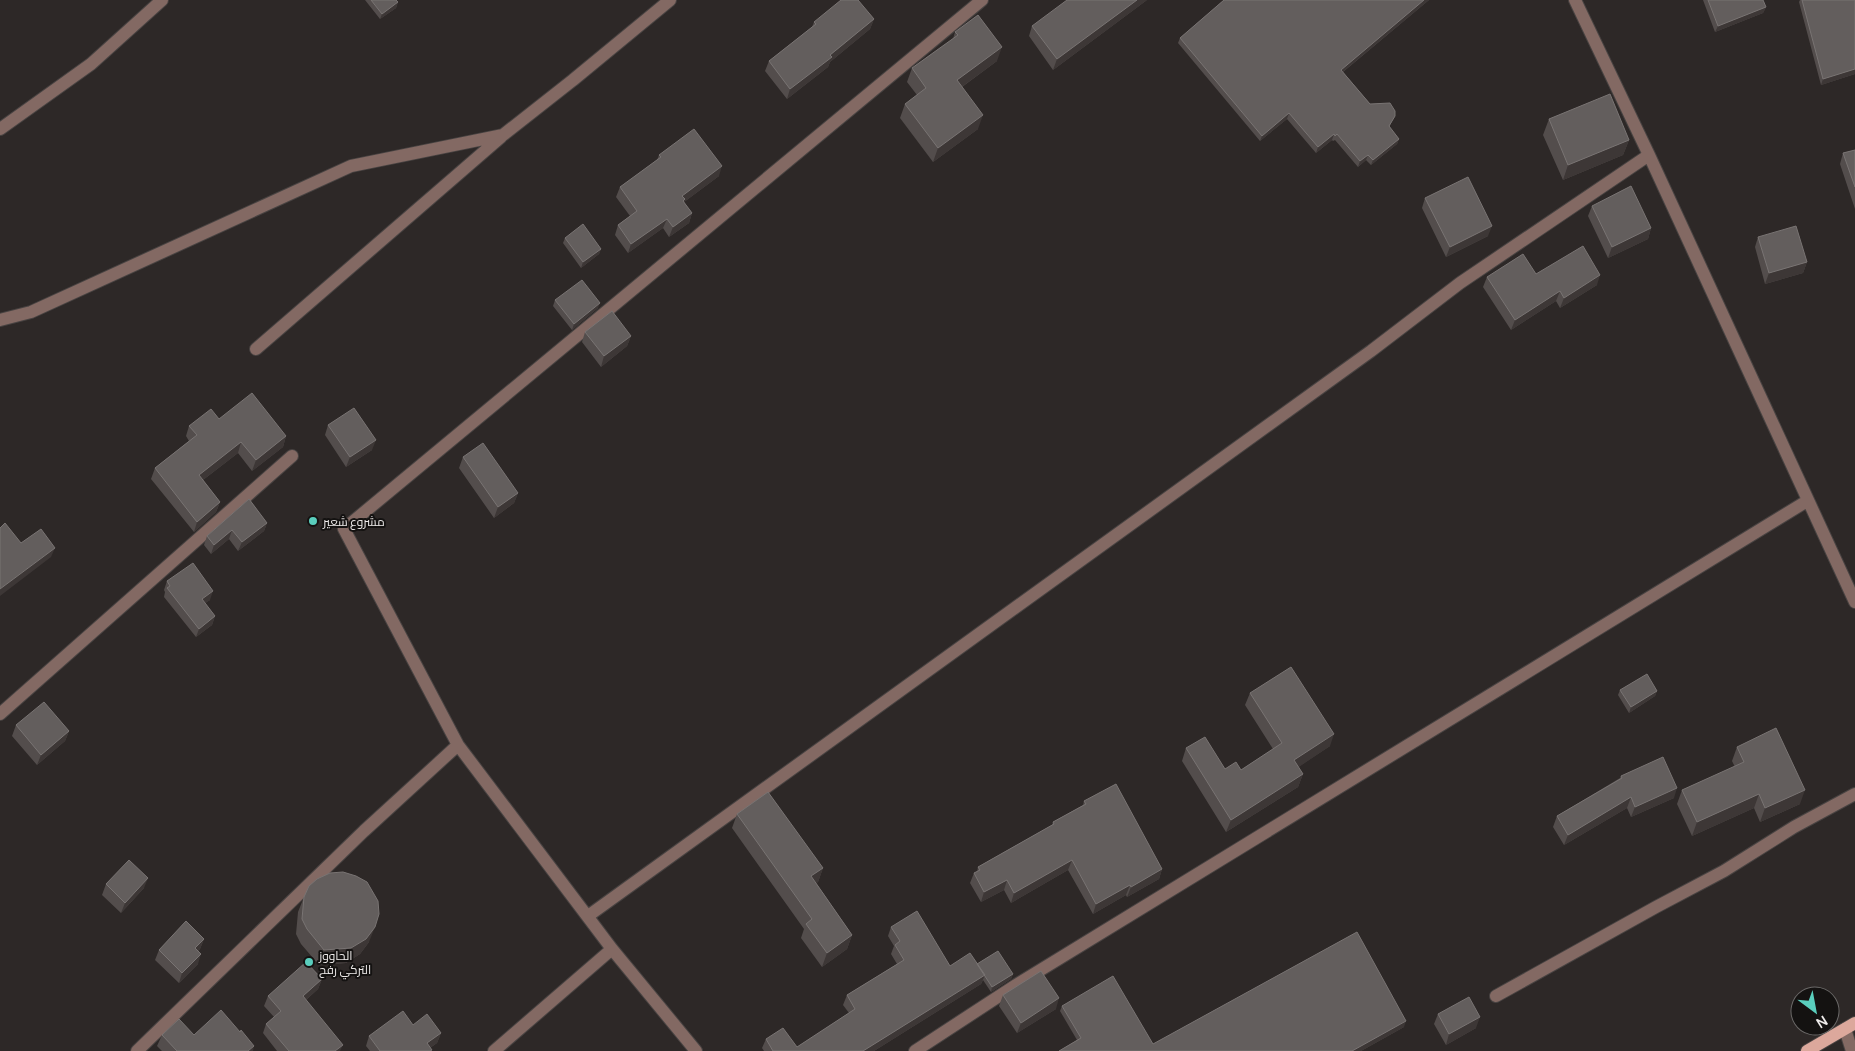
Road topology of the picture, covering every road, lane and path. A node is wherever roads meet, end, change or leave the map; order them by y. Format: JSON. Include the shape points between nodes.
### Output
{"nodes":[{"id":1,"x":162,"y":0,"type":"edge"},
{"id":2,"x":670,"y":0,"type":"edge"},
{"id":3,"x":982,"y":0,"type":"edge"},
{"id":4,"x":1575,"y":0,"type":"edge"},
{"id":5,"x":0,"y":129,"type":"edge"},
{"id":6,"x":503,"y":135,"type":"junction"},
{"id":7,"x":1649,"y":155,"type":"junction"},
{"id":8,"x":0,"y":320,"type":"edge"},
{"id":9,"x":256,"y":350,"type":"dead end"},
{"id":10,"x":292,"y":456,"type":"dead end"},
{"id":11,"x":1807,"y":501,"type":"junction"},
{"id":12,"x":1855,"y":602,"type":"edge"},
{"id":13,"x":0,"y":714,"type":"edge"},
{"id":14,"x":458,"y":745,"type":"junction"},
{"id":15,"x":1855,"y":794,"type":"edge"},
{"id":16,"x":588,"y":916,"type":"junction"},
{"id":17,"x":612,"y":948,"type":"junction"},
{"id":18,"x":1496,"y":996,"type":"dead end"},
{"id":19,"x":1850,"y":1026,"type":"edge"},
{"id":20,"x":137,"y":1051,"type":"edge"},
{"id":21,"x":494,"y":1051,"type":"edge"},
{"id":22,"x":696,"y":1051,"type":"edge"},
{"id":23,"x":915,"y":1051,"type":"edge"},
{"id":24,"x":1807,"y":1051,"type":"edge"},
{"id":25,"x":1852,"y":1051,"type":"edge"}],
"edges":[{"from":1,"to":5,"type":"street","via":[[91,64]]},
{"from":2,"to":6,"type":"street"},
{"from":3,"to":14,"type":"street","via":[[344,529]]},
{"from":4,"to":7,"type":"street"},
{"from":6,"to":8,"type":"street","via":[[351,166],[31,312]]},
{"from":6,"to":9,"type":"street"},
{"from":7,"to":11,"type":"street"},
{"from":7,"to":16,"type":"street","via":[[1460,283],[1372,351]]},
{"from":10,"to":13,"type":"street"},
{"from":11,"to":12,"type":"street"},
{"from":11,"to":23,"type":"street","via":[[1016,985]]},
{"from":14,"to":16,"type":"street"},
{"from":14,"to":20,"type":"street","via":[[364,830]]},
{"from":15,"to":18,"type":"street","via":[[1724,871]]},
{"from":16,"to":17,"type":"street"},
{"from":17,"to":21,"type":"street"},
{"from":17,"to":22,"type":"street"},
{"from":19,"to":24,"type":"main road"},
{"from":19,"to":25,"type":"street"}]}
